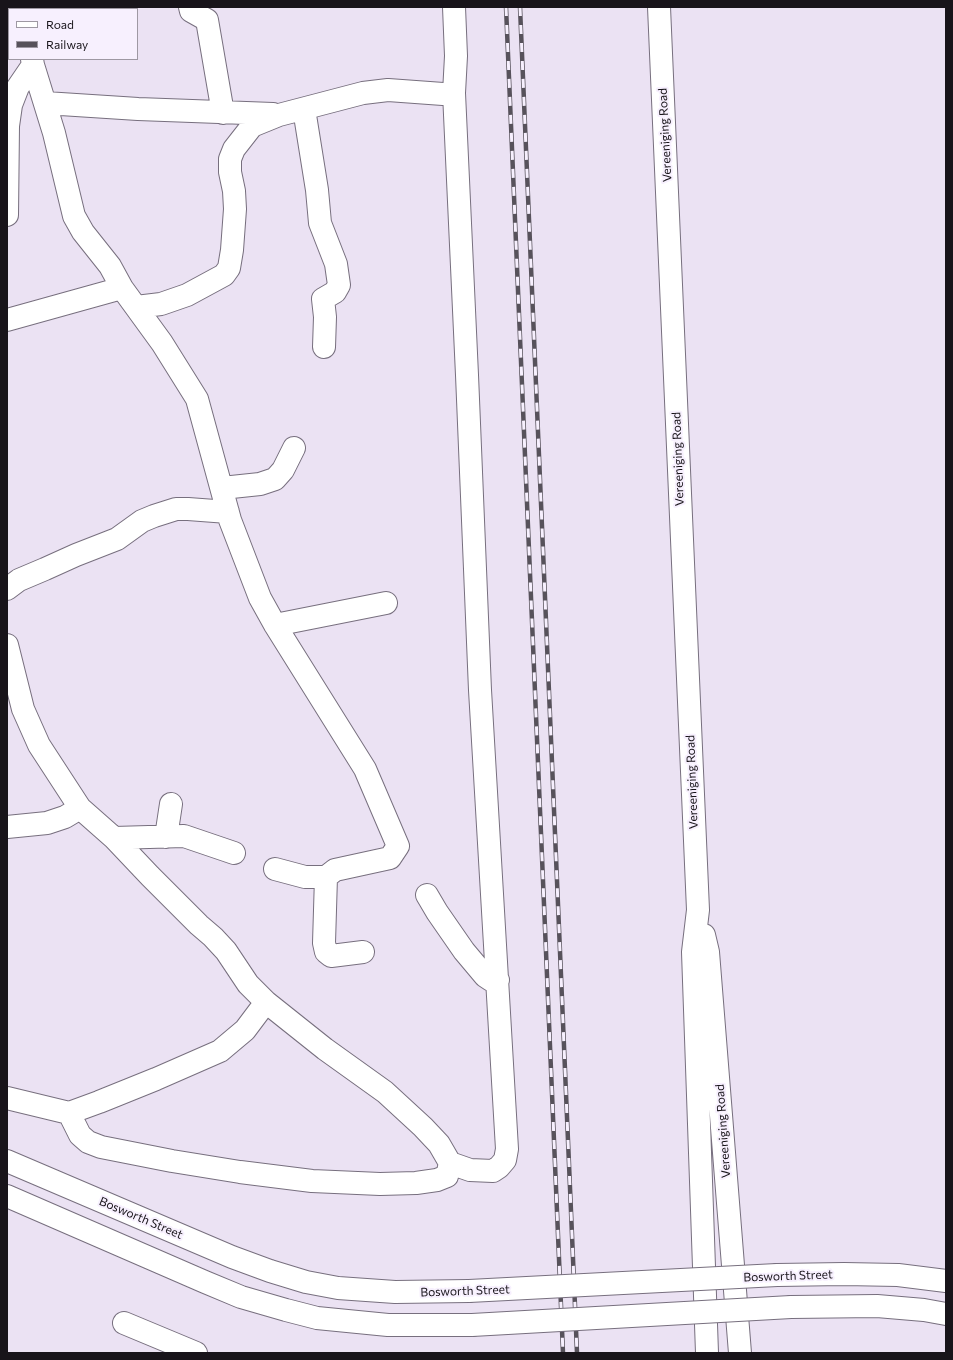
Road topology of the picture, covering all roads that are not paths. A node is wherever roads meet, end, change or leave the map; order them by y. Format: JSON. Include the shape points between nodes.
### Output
{"nodes":[{"id":1,"x":190,"y":7,"type":"edge"},
{"id":2,"x":454,"y":7,"type":"edge"},
{"id":3,"x":659,"y":7,"type":"edge"},
{"id":4,"x":33,"y":62,"type":"edge"},
{"id":5,"x":454,"y":93,"type":"junction"},
{"id":6,"x":45,"y":103,"type":"junction"},
{"id":7,"x":304,"y":109,"type":"junction"},
{"id":8,"x":224,"y":113,"type":"junction"},
{"id":9,"x":280,"y":115,"type":"junction"},
{"id":10,"x":7,"y":215,"type":"edge"},
{"id":11,"x":122,"y":288,"type":"junction"},
{"id":12,"x":136,"y":307,"type":"junction"},
{"id":13,"x":7,"y":320,"type":"edge"},
{"id":14,"x":324,"y":347,"type":"dead end"},
{"id":15,"x":294,"y":448,"type":"dead end"},
{"id":16,"x":222,"y":488,"type":"junction"},
{"id":17,"x":228,"y":512,"type":"junction"},
{"id":18,"x":7,"y":589,"type":"edge"},
{"id":19,"x":386,"y":603,"type":"dead end"},
{"id":20,"x":275,"y":625,"type":"junction"},
{"id":21,"x":7,"y":645,"type":"edge"},
{"id":22,"x":171,"y":804,"type":"dead end"},
{"id":23,"x":80,"y":808,"type":"junction"},
{"id":24,"x":7,"y":827,"type":"edge"},
{"id":25,"x":166,"y":837,"type":"junction"},
{"id":26,"x":114,"y":838,"type":"junction"},
{"id":27,"x":234,"y":853,"type":"dead end"},
{"id":28,"x":275,"y":869,"type":"dead end"},
{"id":29,"x":326,"y":877,"type":"junction"},
{"id":30,"x":427,"y":895,"type":"dead end"},
{"id":31,"x":698,"y":910,"type":"junction"},
{"id":32,"x":363,"y":952,"type":"dead end"},
{"id":33,"x":498,"y":980,"type":"junction"},
{"id":34,"x":266,"y":1002,"type":"junction"},
{"id":35,"x":7,"y":1098,"type":"edge"},
{"id":36,"x":69,"y":1113,"type":"junction"},
{"id":37,"x":7,"y":1161,"type":"edge"},
{"id":38,"x":450,"y":1163,"type":"junction"},
{"id":39,"x":7,"y":1196,"type":"edge"},
{"id":40,"x":946,"y":1281,"type":"edge"},
{"id":41,"x":946,"y":1314,"type":"edge"},
{"id":42,"x":124,"y":1323,"type":"dead end"},
{"id":43,"x":196,"y":1353,"type":"edge"},
{"id":44,"x":706,"y":1353,"type":"edge"},
{"id":45,"x":740,"y":1353,"type":"edge"}],
"edges":[{"from":1,"to":8,"type":"street","via":[[191,11],[207,20]]},
{"from":2,"to":5,"type":"street"},
{"from":3,"to":31,"type":"street","name":"Vereeniging Road"},
{"from":4,"to":6,"type":"street"},
{"from":4,"to":10,"type":"street","via":[[11,105],[8,126]]},
{"from":5,"to":7,"type":"street","via":[[388,90],[363,93]]},
{"from":5,"to":33,"type":"street","via":[[480,690]]},
{"from":6,"to":8,"type":"street"},
{"from":6,"to":11,"type":"street","via":[[74,216],[83,232],[110,266]]},
{"from":7,"to":9,"type":"street"},
{"from":7,"to":14,"type":"street","via":[[320,223],[336,264],[339,285],[335,292],[323,298]]},
{"from":8,"to":9,"type":"street"},
{"from":9,"to":12,"type":"street","via":[[252,126],[234,149],[230,159],[234,209],[230,262],[224,275],[187,295],[161,304]]},
{"from":11,"to":12,"type":"street"},
{"from":11,"to":13,"type":"street"},
{"from":12,"to":16,"type":"street","via":[[162,343],[196,399]]},
{"from":15,"to":16,"type":"street","via":[[283,470],[275,479],[260,484]]},
{"from":16,"to":17,"type":"street"},
{"from":17,"to":18,"type":"street","via":[[188,508],[154,516],[142,521],[117,539],[19,580]]},
{"from":17,"to":20,"type":"street","via":[[260,598]]},
{"from":19,"to":20,"type":"street"},
{"from":20,"to":29,"type":"street","via":[[365,769],[398,846],[390,858],[335,870]]},
{"from":21,"to":23,"type":"street","via":[[23,709],[39,745]]},
{"from":22,"to":25,"type":"street"},
{"from":23,"to":24,"type":"street","via":[[47,823]]},
{"from":23,"to":26,"type":"street"},
{"from":25,"to":26,"type":"street"},
{"from":25,"to":27,"type":"street","via":[[184,836]]},
{"from":26,"to":34,"type":"street","via":[[226,951],[248,984]]},
{"from":28,"to":29,"type":"street","via":[[305,877]]},
{"from":29,"to":32,"type":"street","via":[[326,952],[330,956]]},
{"from":30,"to":33,"type":"street","via":[[464,951],[490,980]]},
{"from":31,"to":44,"type":"street","name":"Vereeniging Road","via":[[693,952]]},
{"from":31,"to":45,"type":"street","name":"Vereeniging Road","via":[[708,952]]},
{"from":33,"to":38,"type":"street","via":[[507,1149],[505,1160],[493,1171],[470,1170]]},
{"from":34,"to":36,"type":"street","via":[[245,1030],[220,1050],[156,1079]]},
{"from":34,"to":38,"type":"street","via":[[385,1092],[439,1144]]},
{"from":35,"to":36,"type":"street"},
{"from":36,"to":38,"type":"street","via":[[80,1135],[88,1142],[172,1161],[240,1172],[312,1181],[380,1184],[437,1180],[447,1176]]},
{"from":37,"to":40,"type":"street","name":"Bosworth Street","bridge":true,"via":[[232,1257],[306,1282],[338,1288],[395,1292],[469,1291],[777,1275],[844,1274],[898,1275]]},
{"from":39,"to":41,"type":"street","bridge":true,"via":[[241,1297],[317,1318],[388,1325],[472,1325],[791,1307],[877,1306]]},
{"from":42,"to":43,"type":"street"}]}
